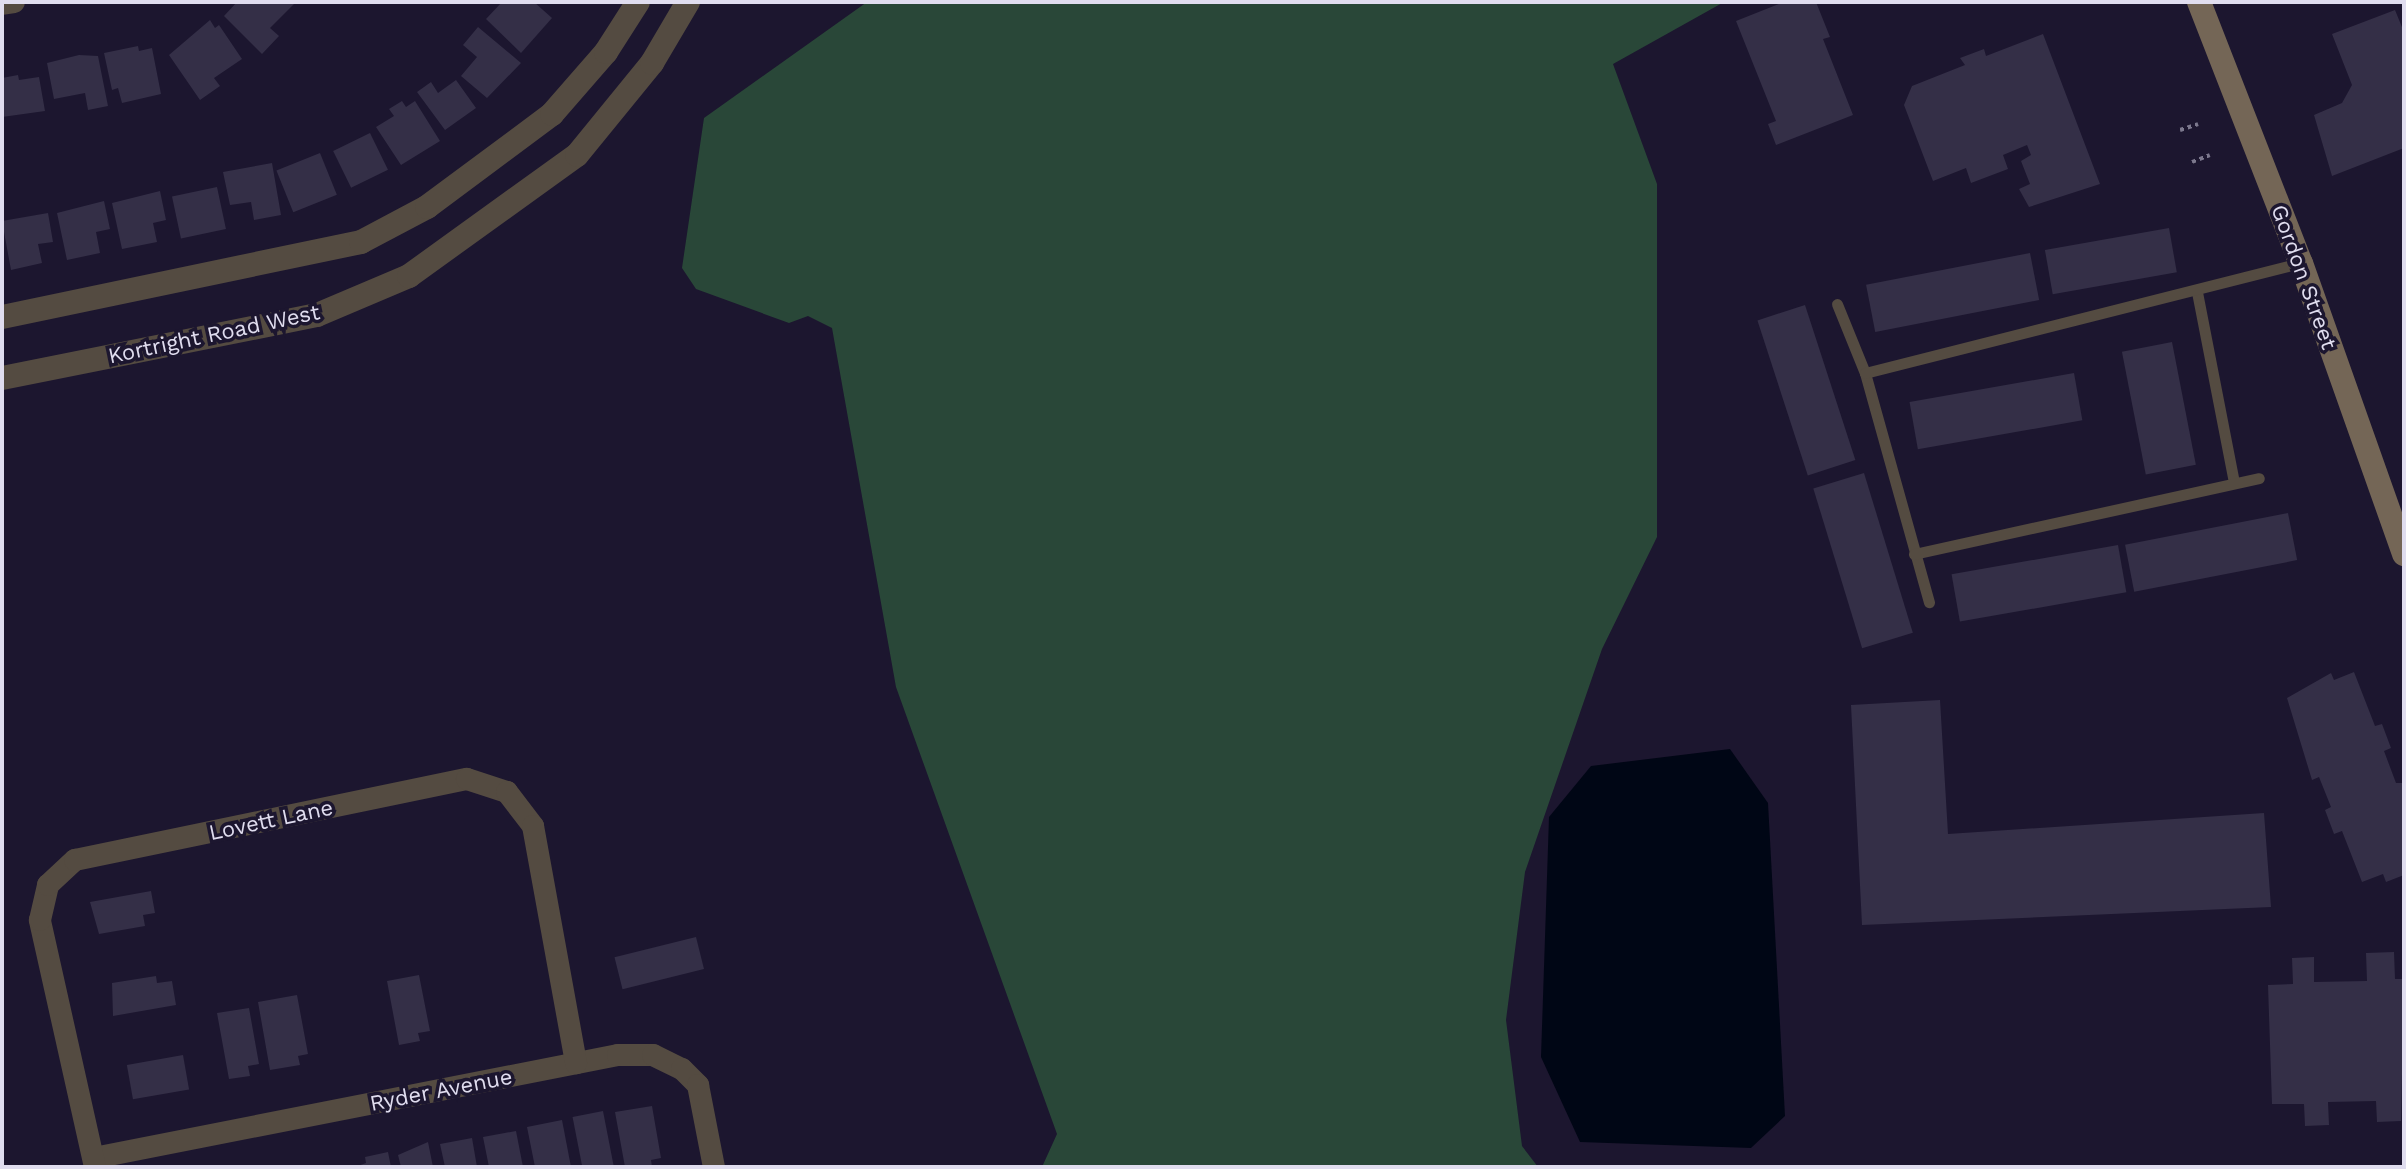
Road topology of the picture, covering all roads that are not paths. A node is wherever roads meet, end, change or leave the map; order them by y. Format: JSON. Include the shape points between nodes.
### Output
{"nodes":[{"id":1,"x":14,"y":2,"type":"edge"},
{"id":2,"x":638,"y":2,"type":"edge"},
{"id":3,"x":688,"y":2,"type":"edge"},
{"id":4,"x":2199,"y":2,"type":"edge"},
{"id":5,"x":2,"y":4,"type":"edge"},
{"id":6,"x":2301,"y":263,"type":"junction"},
{"id":7,"x":2197,"y":292,"type":"junction"},
{"id":8,"x":1837,"y":304,"type":"dead end"},
{"id":9,"x":2,"y":317,"type":"edge"},
{"id":10,"x":1865,"y":373,"type":"junction"},
{"id":11,"x":2,"y":378,"type":"edge"},
{"id":12,"x":2259,"y":478,"type":"dead end"},
{"id":13,"x":2234,"y":482,"type":"junction"},
{"id":14,"x":1914,"y":554,"type":"junction"},
{"id":15,"x":2404,"y":554,"type":"edge"},
{"id":16,"x":1929,"y":602,"type":"dead end"},
{"id":17,"x":576,"y":1063,"type":"junction"},
{"id":18,"x":94,"y":1163,"type":"edge"},
{"id":19,"x":714,"y":1167,"type":"edge"}],
"edges":[{"from":1,"to":5,"type":"street"},
{"from":2,"to":9,"type":"street","via":[[606,52],[552,114],[427,207],[361,242]]},
{"from":3,"to":11,"type":"street","name":"Kortright Road West","via":[[652,63],[577,155],[409,276],[317,315]]},
{"from":4,"to":6,"type":"main road","name":"Gordon Street"},
{"from":6,"to":7,"type":"lane"},
{"from":6,"to":15,"type":"main road","name":"Gordon Street"},
{"from":7,"to":10,"type":"lane"},
{"from":7,"to":13,"type":"lane"},
{"from":8,"to":10,"type":"lane"},
{"from":10,"to":14,"type":"lane"},
{"from":12,"to":13,"type":"lane"},
{"from":13,"to":14,"type":"lane"},
{"from":14,"to":16,"type":"lane"},
{"from":17,"to":18,"type":"street","name":"Ryder Avenue"},
{"from":17,"to":18,"type":"street","name":"Lovett Lane","via":[[533,826],[507,792],[467,779],[75,860],[48,885],[40,920]]},
{"from":17,"to":19,"type":"street","name":"Ryder Avenue","via":[[653,1055],[682,1069],[698,1085]]}]}
